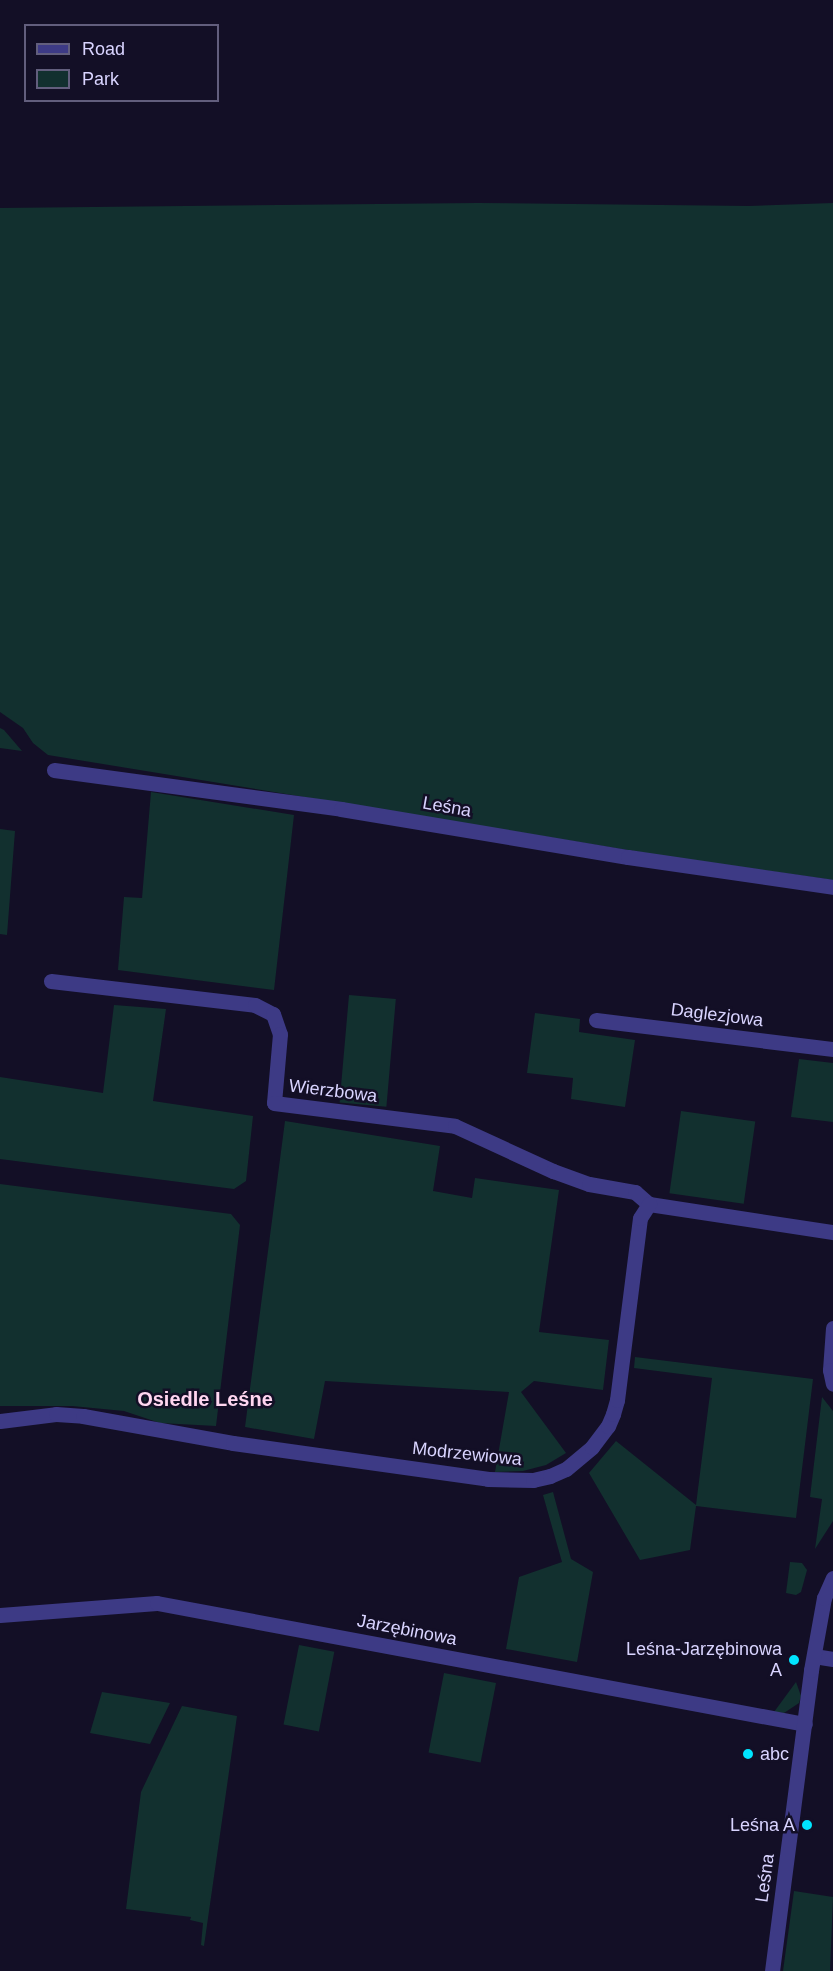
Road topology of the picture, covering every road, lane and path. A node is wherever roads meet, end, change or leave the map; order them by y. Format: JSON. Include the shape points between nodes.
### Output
{"nodes":[{"id":1,"x":54,"y":770,"type":"dead end"},
{"id":2,"x":833,"y":887,"type":"edge"},
{"id":3,"x":51,"y":981,"type":"dead end"},
{"id":4,"x":596,"y":1020,"type":"dead end"},
{"id":5,"x":833,"y":1049,"type":"edge"},
{"id":6,"x":649,"y":1204,"type":"junction"},
{"id":7,"x":833,"y":1232,"type":"edge"},
{"id":8,"x":833,"y":1328,"type":"edge"},
{"id":9,"x":833,"y":1384,"type":"edge"},
{"id":10,"x":0,"y":1421,"type":"edge"},
{"id":11,"x":833,"y":1578,"type":"edge"},
{"id":12,"x":0,"y":1615,"type":"edge"},
{"id":13,"x":814,"y":1656,"type":"junction"},
{"id":14,"x":833,"y":1659,"type":"edge"},
{"id":15,"x":805,"y":1724,"type":"junction"},
{"id":16,"x":772,"y":1971,"type":"edge"}],
"edges":[{"from":1,"to":2,"type":"street","name":"Leśna","via":[[341,809]]},
{"from":3,"to":6,"type":"street","name":"Wierzbowa","via":[[255,1005],[273,1014],[280,1034],[274,1103],[455,1126],[553,1171],[589,1184],[635,1192]]},
{"from":4,"to":5,"type":"street","name":"Daglezjowa"},
{"from":6,"to":7,"type":"street"},
{"from":6,"to":10,"type":"street","name":"Modrzewiowa","via":[[640,1218],[613,1414],[592,1447],[566,1469],[550,1476],[488,1479],[233,1443],[83,1416],[56,1414]]},
{"from":8,"to":9,"type":"street"},
{"from":11,"to":13,"type":"street","name":"Leśna","via":[[824,1598]]},
{"from":12,"to":15,"type":"street","name":"Jarzębinowa","via":[[157,1603]]},
{"from":13,"to":14,"type":"street"},
{"from":13,"to":15,"type":"street","name":"Leśna"},
{"from":15,"to":16,"type":"street","name":"Leśna"}]}
